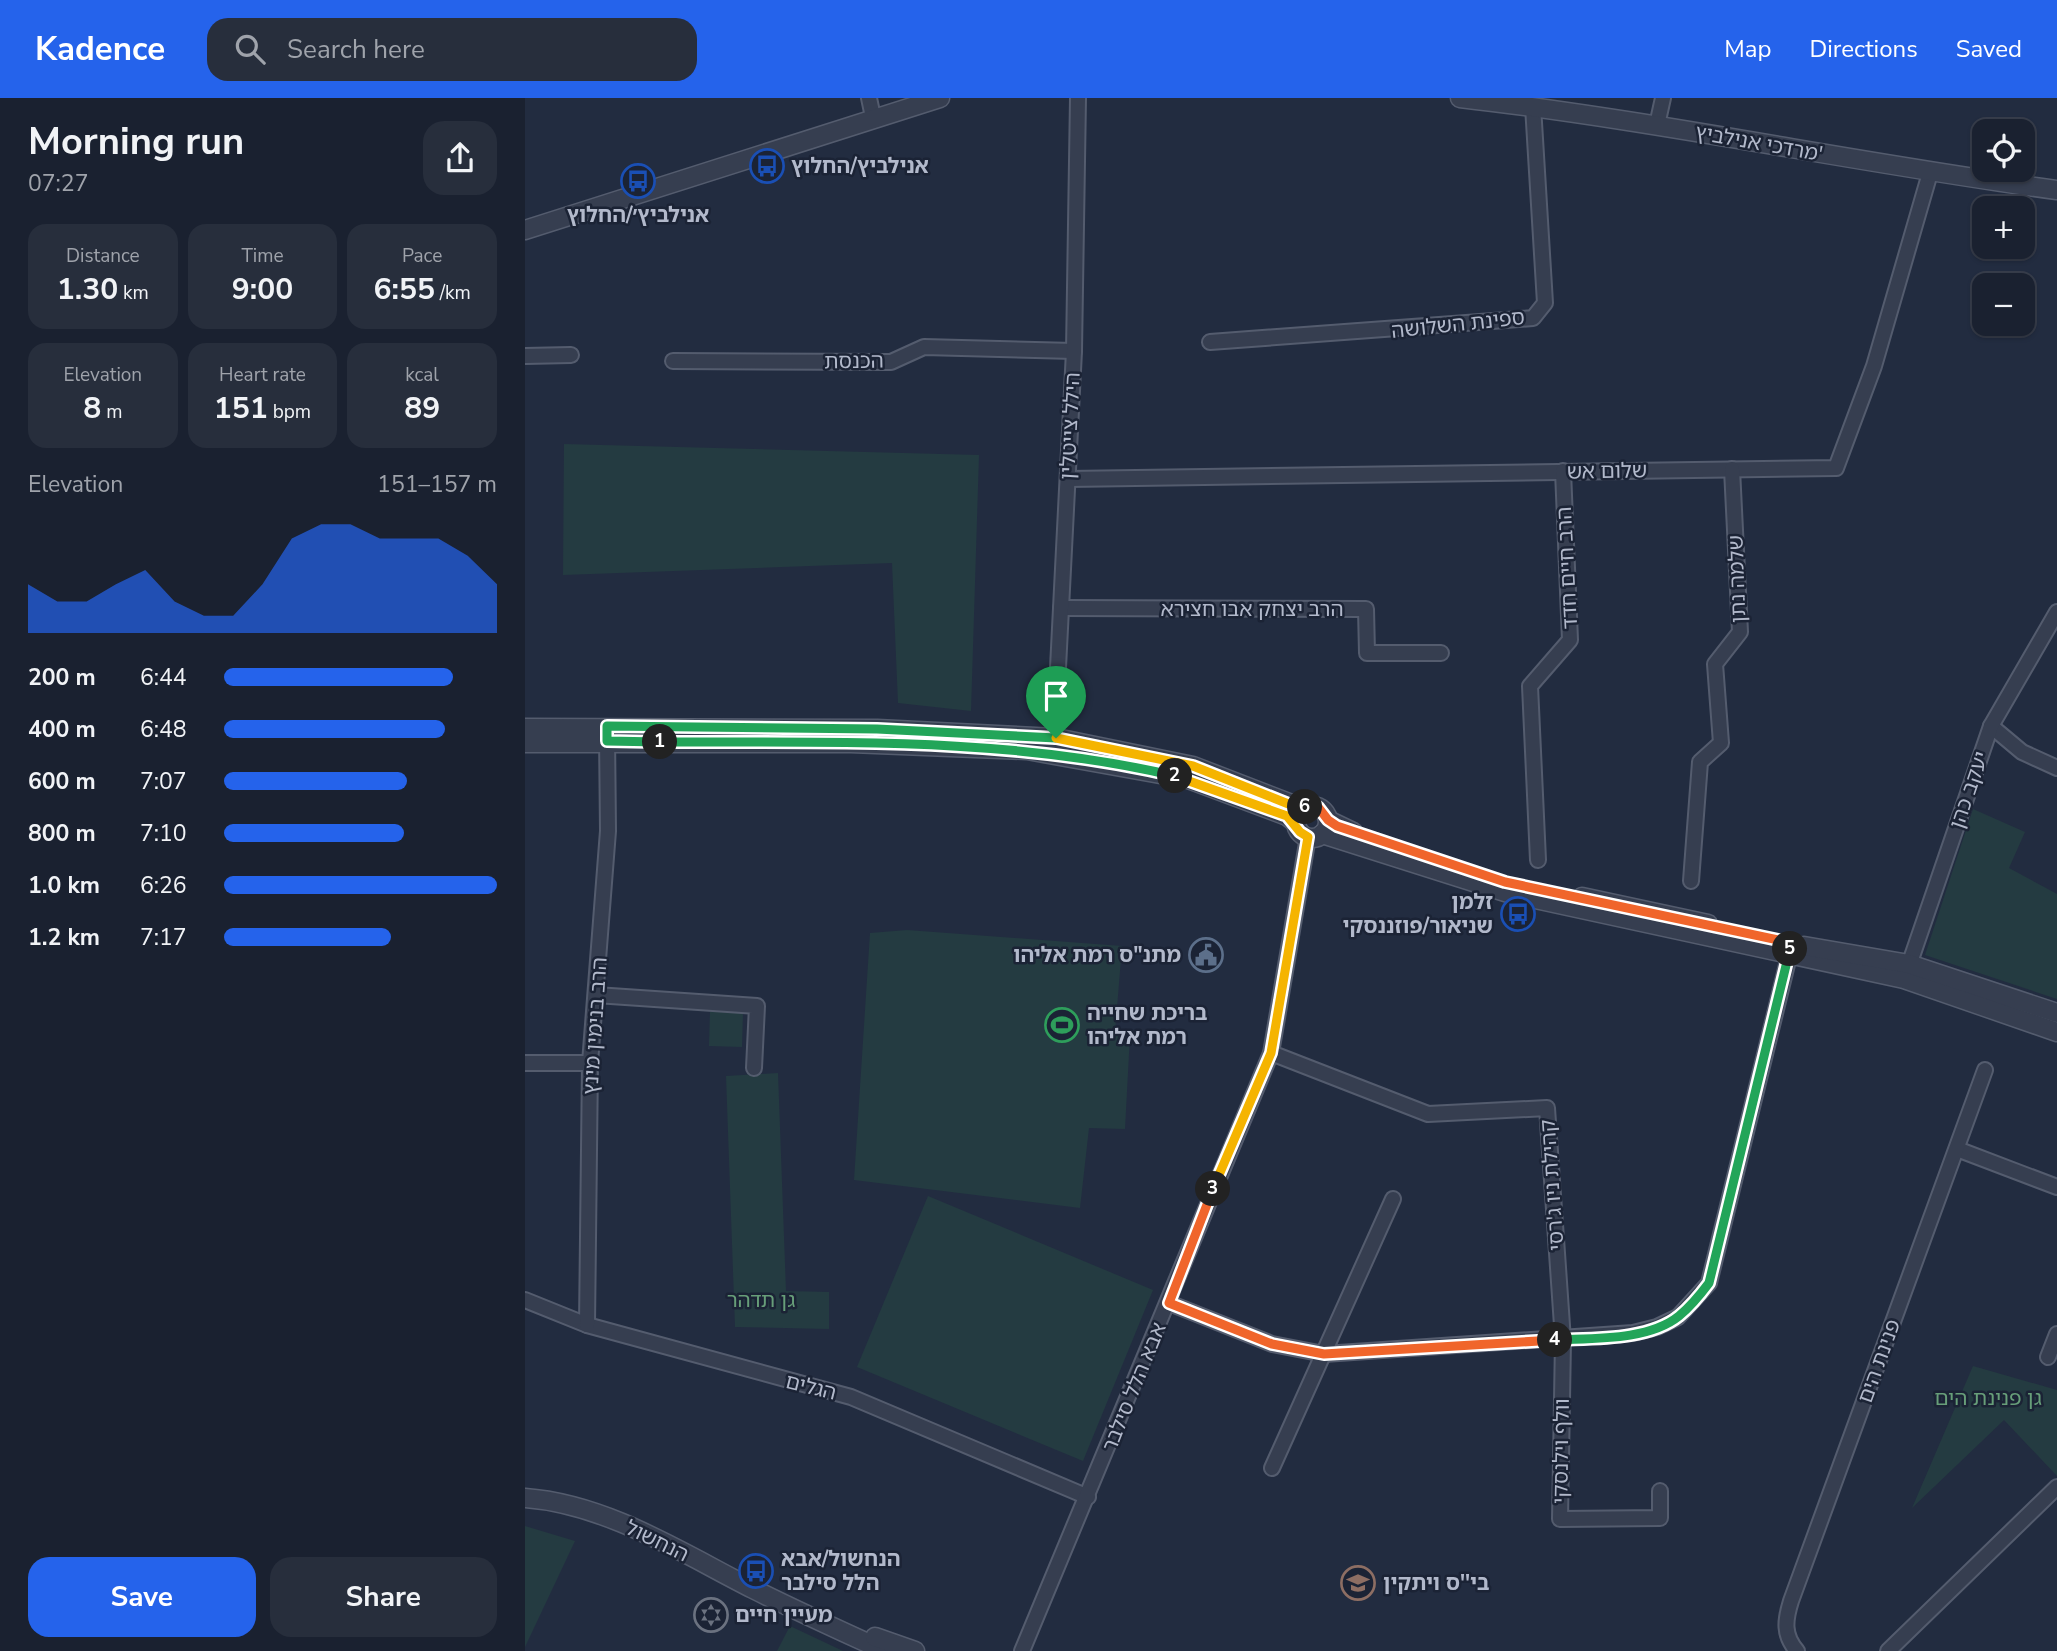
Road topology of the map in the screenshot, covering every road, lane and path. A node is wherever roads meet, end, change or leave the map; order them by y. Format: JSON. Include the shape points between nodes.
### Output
{"nodes":[{"id":1,"x":870,"y":98,"type":"edge"},
{"id":2,"x":940,"y":98,"type":"edge"},
{"id":3,"x":1079,"y":98,"type":"edge"},
{"id":4,"x":1460,"y":98,"type":"edge"},
{"id":5,"x":1663,"y":98,"type":"edge"},
{"id":6,"x":1533,"y":106,"type":"junction"},
{"id":7,"x":873,"y":117,"type":"junction"},
{"id":8,"x":1657,"y":125,"type":"junction"},
{"id":9,"x":1930,"y":173,"type":"junction"},
{"id":10,"x":2057,"y":190,"type":"edge"},
{"id":11,"x":525,"y":230,"type":"edge"},
{"id":12,"x":1210,"y":342,"type":"dead end"},
{"id":13,"x":1074,"y":351,"type":"junction"},
{"id":14,"x":571,"y":355,"type":"dead end"},
{"id":15,"x":525,"y":356,"type":"edge"},
{"id":16,"x":673,"y":360,"type":"dead end"},
{"id":17,"x":1732,"y":469,"type":"junction"},
{"id":18,"x":1563,"y":471,"type":"junction"},
{"id":19,"x":1068,"y":479,"type":"junction"},
{"id":20,"x":1061,"y":608,"type":"junction"},
{"id":21,"x":2057,"y":612,"type":"edge"},
{"id":22,"x":1441,"y":653,"type":"dead end"},
{"id":23,"x":1991,"y":726,"type":"junction"},
{"id":24,"x":525,"y":728,"type":"edge"},
{"id":25,"x":607,"y":734,"type":"junction"},
{"id":26,"x":525,"y":743,"type":"edge"},
{"id":27,"x":1054,"y":746,"type":"junction"},
{"id":28,"x":2057,"y":768,"type":"edge"},
{"id":29,"x":1299,"y":816,"type":"junction"},
{"id":30,"x":1319,"y":830,"type":"junction"},
{"id":31,"x":1538,"y":860,"type":"dead end"},
{"id":32,"x":1691,"y":881,"type":"dead end"},
{"id":33,"x":1790,"y":949,"type":"junction"},
{"id":34,"x":1907,"y":971,"type":"junction"},
{"id":35,"x":596,"y":995,"type":"junction"},
{"id":36,"x":2057,"y":1013,"type":"edge"},
{"id":37,"x":2057,"y":1032,"type":"edge"},
{"id":38,"x":1271,"y":1053,"type":"junction"},
{"id":39,"x":525,"y":1063,"type":"edge"},
{"id":40,"x":590,"y":1063,"type":"junction"},
{"id":41,"x":754,"y":1068,"type":"dead end"},
{"id":42,"x":1985,"y":1070,"type":"dead end"},
{"id":43,"x":1957,"y":1149,"type":"junction"},
{"id":44,"x":2057,"y":1187,"type":"edge"},
{"id":45,"x":1392,"y":1199,"type":"dead end"},
{"id":46,"x":525,"y":1300,"type":"edge"},
{"id":47,"x":1169,"y":1303,"type":"junction"},
{"id":48,"x":587,"y":1325,"type":"junction"},
{"id":49,"x":2057,"y":1334,"type":"edge"},
{"id":50,"x":1563,"y":1340,"type":"junction"},
{"id":51,"x":1324,"y":1354,"type":"junction"},
{"id":52,"x":2048,"y":1357,"type":"dead end"},
{"id":53,"x":1272,"y":1468,"type":"dead end"},
{"id":54,"x":2057,"y":1487,"type":"edge"},
{"id":55,"x":1660,"y":1491,"type":"dead end"},
{"id":56,"x":525,"y":1497,"type":"edge"},
{"id":57,"x":1089,"y":1497,"type":"junction"},
{"id":58,"x":782,"y":1604,"type":"junction"},
{"id":59,"x":885,"y":1651,"type":"edge"},
{"id":60,"x":915,"y":1651,"type":"edge"},
{"id":61,"x":1022,"y":1651,"type":"edge"},
{"id":62,"x":1797,"y":1651,"type":"edge"},
{"id":63,"x":1888,"y":1651,"type":"edge"}],
"edges":[{"from":1,"to":7,"type":"street"},
{"from":2,"to":7,"type":"street"},
{"from":3,"to":13,"type":"street","name":"הילל צייטלין"},
{"from":4,"to":6,"type":"street","name":"מרדכי אנילביץ'"},
{"from":5,"to":8,"type":"street"},
{"from":6,"to":8,"type":"street","name":"מרדכי אנילביץ'"},
{"from":6,"to":12,"type":"street","name":"ספינת השלושה","via":[[1545,303],[1533,318]]},
{"from":7,"to":11,"type":"street"},
{"from":8,"to":9,"type":"street","name":"מרדכי אנילביץ'"},
{"from":9,"to":10,"type":"street","name":"מרדכי אנילביץ'"},
{"from":9,"to":17,"type":"street","name":"שלום אש","via":[[1871,376],[1836,468]]},
{"from":13,"to":16,"type":"street","name":"הכנסת","via":[[924,347],[891,362]]},
{"from":13,"to":19,"type":"street","name":"הילל צייטלין"},
{"from":14,"to":15,"type":"street"},
{"from":17,"to":18,"type":"street","name":"שלום אש"},
{"from":17,"to":32,"type":"street","name":"שלמה נתן","via":[[1740,632],[1715,664],[1721,743],[1700,762]]},
{"from":18,"to":19,"type":"street","name":"שלום אש"},
{"from":18,"to":31,"type":"street","name":"הרב חיים חדד","via":[[1570,640],[1530,685]]},
{"from":19,"to":20,"type":"street","name":"הילל צייטלין"},
{"from":20,"to":22,"type":"street","name":"הרב יצחק אבו חצירא","via":[[1366,609],[1367,653]]},
{"from":20,"to":27,"type":"street","name":"הילל צייטלין"},
{"from":21,"to":23,"type":"street","name":"יעקב כהן"},
{"from":23,"to":28,"type":"street","via":[[2022,752]]},
{"from":23,"to":34,"type":"street","name":"יעקב כהן"},
{"from":24,"to":25,"type":"street"},
{"from":25,"to":26,"type":"street"},
{"from":25,"to":27,"type":"street"},
{"from":25,"to":35,"type":"street","name":"הרב בנימין מינץ","via":[[608,831]]},
{"from":27,"to":29,"type":"street","via":[[1188,779],[1287,816]]},
{"from":29,"to":30,"type":"street","via":[[1300,832]]},
{"from":29,"to":30,"type":"street","via":[[1318,807]]},
{"from":30,"to":33,"type":"street","via":[[1507,892]]},
{"from":30,"to":38,"type":"street","name":"אבא הלל סילבר"},
{"from":33,"to":34,"type":"street"},
{"from":33,"to":50,"type":"street","via":[[1709,1283],[1678,1317],[1657,1327]]},
{"from":34,"to":36,"type":"street"},
{"from":34,"to":37,"type":"street"},
{"from":35,"to":40,"type":"street","name":"הרב בנימין מינץ"},
{"from":35,"to":41,"type":"street","via":[[757,1006]]},
{"from":38,"to":47,"type":"street","name":"אבא הלל סילבר"},
{"from":38,"to":50,"type":"street","name":"קהילת ניו ג'רסי","via":[[1428,1114],[1547,1108]]},
{"from":39,"to":40,"type":"street"},
{"from":40,"to":48,"type":"street","name":"הרב בנימין מינץ"},
{"from":42,"to":43,"type":"street","name":"פנינת הים"},
{"from":43,"to":44,"type":"street"},
{"from":43,"to":62,"type":"street","name":"פנינת הים","via":[[1789,1608],[1785,1628]]},
{"from":45,"to":51,"type":"street"},
{"from":46,"to":48,"type":"street","name":"הגלים"},
{"from":47,"to":51,"type":"street","via":[[1272,1344]]},
{"from":47,"to":57,"type":"street","name":"אבא הלל סילבר"},
{"from":48,"to":57,"type":"street","name":"הגלים","via":[[851,1397]]},
{"from":49,"to":52,"type":"street"},
{"from":50,"to":51,"type":"street"},
{"from":50,"to":55,"type":"street","name":"וולף וילנסקי","via":[[1560,1519],[1660,1518]]},
{"from":51,"to":53,"type":"street"},
{"from":54,"to":63,"type":"street"},
{"from":56,"to":58,"type":"street","name":"הנחשול","via":[[636,1529]]},
{"from":57,"to":61,"type":"street","name":"אבא הלל סילבר"},
{"from":58,"to":59,"type":"street","name":"הנחשול"},
{"from":58,"to":60,"type":"street","name":"הנחשול"}]}
